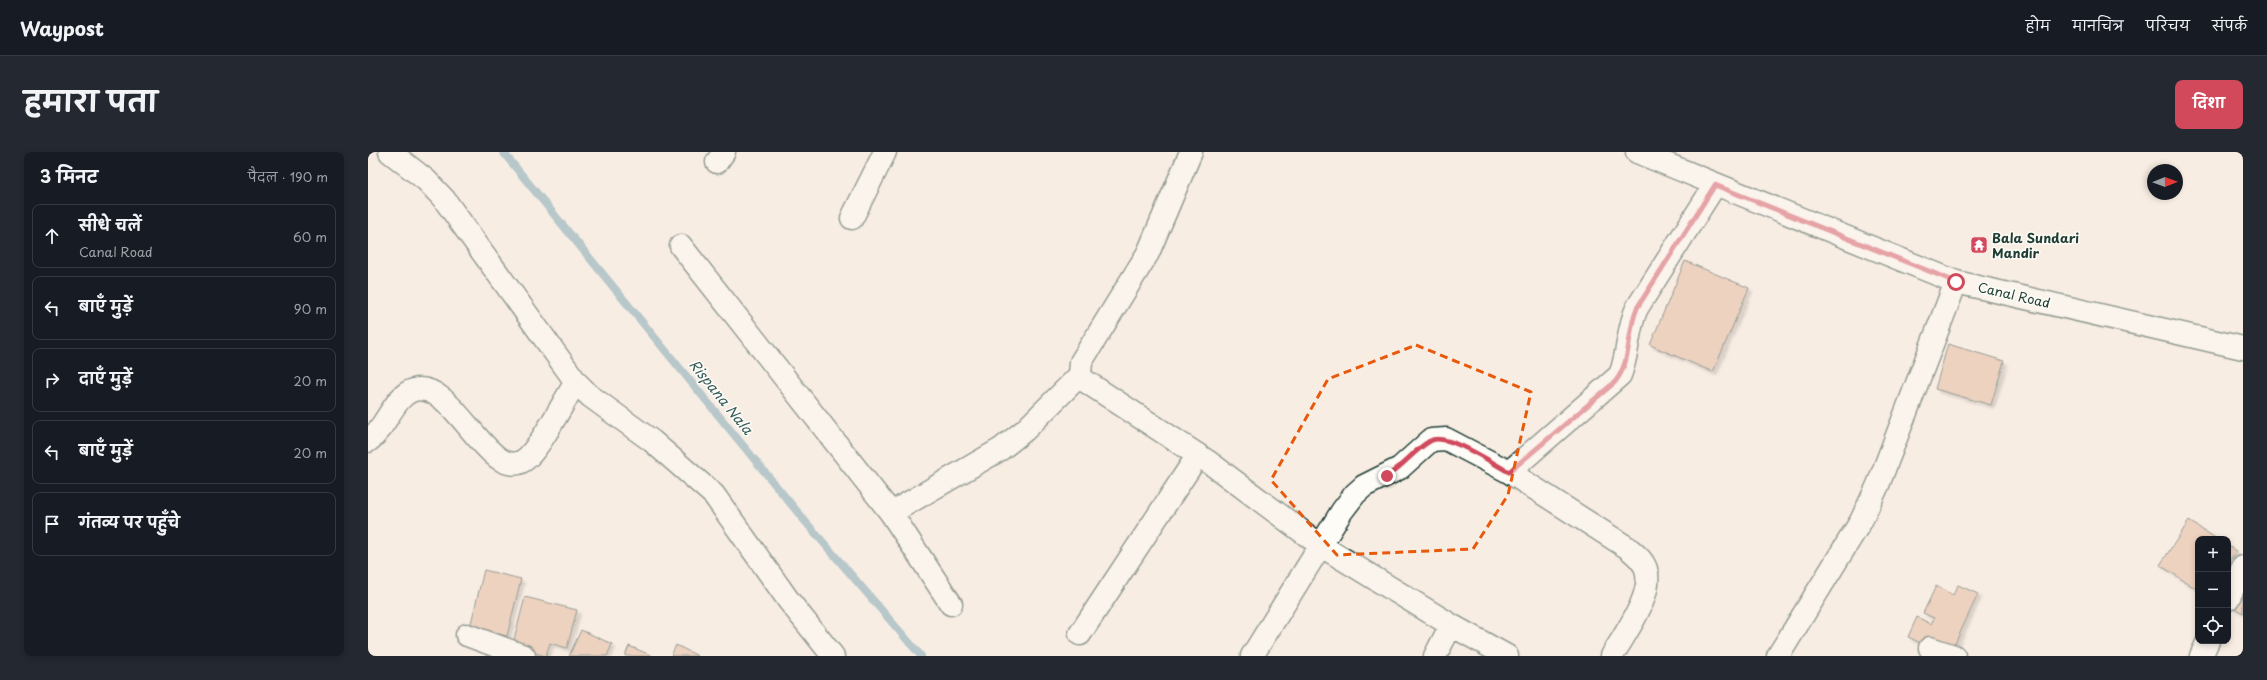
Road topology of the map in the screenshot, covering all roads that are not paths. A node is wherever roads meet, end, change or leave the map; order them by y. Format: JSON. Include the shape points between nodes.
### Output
{"nodes":[{"id":1,"x":390,"y":152,"type":"edge"},
{"id":2,"x":885,"y":152,"type":"edge"},
{"id":3,"x":1191,"y":152,"type":"edge"},
{"id":4,"x":1637,"y":152,"type":"edge"},
{"id":5,"x":1715,"y":185,"type":"junction"},
{"id":6,"x":852,"y":218,"type":"dead end"},
{"id":7,"x":681,"y":246,"type":"dead end"},
{"id":8,"x":1956,"y":282,"type":"junction"},
{"id":9,"x":2243,"y":348,"type":"edge"},
{"id":10,"x":1080,"y":375,"type":"junction"},
{"id":11,"x":576,"y":382,"type":"junction"},
{"id":12,"x":368,"y":441,"type":"edge"},
{"id":13,"x":1198,"y":455,"type":"junction"},
{"id":14,"x":1509,"y":472,"type":"junction"},
{"id":15,"x":890,"y":513,"type":"junction"},
{"id":16,"x":1320,"y":545,"type":"junction"},
{"id":17,"x":2243,"y":567,"type":"edge"},
{"id":18,"x":2231,"y":593,"type":"edge"},
{"id":19,"x":951,"y":604,"type":"dead end"},
{"id":20,"x":1450,"y":625,"type":"junction"},
{"id":21,"x":1080,"y":634,"type":"dead end"},
{"id":22,"x":466,"y":636,"type":"dead end"},
{"id":23,"x":2207,"y":644,"type":"edge"},
{"id":24,"x":1930,"y":648,"type":"dead end"},
{"id":25,"x":524,"y":656,"type":"edge"},
{"id":26,"x":833,"y":656,"type":"edge"},
{"id":27,"x":1252,"y":656,"type":"edge"},
{"id":28,"x":1435,"y":656,"type":"edge"},
{"id":29,"x":1507,"y":656,"type":"edge"},
{"id":30,"x":1612,"y":656,"type":"edge"},
{"id":31,"x":1778,"y":656,"type":"edge"},
{"id":32,"x":1954,"y":656,"type":"edge"},
{"id":33,"x":2201,"y":656,"type":"edge"}],
"edges":[{"from":1,"to":11,"type":"street","via":[[426,180],[444,199]]},
{"from":2,"to":6,"type":"street"},
{"from":3,"to":10,"type":"street","via":[[1148,253],[1081,362]]},
{"from":4,"to":5,"type":"street","name":"Canal Road"},
{"from":5,"to":8,"type":"street","name":"Canal Road"},
{"from":5,"to":14,"type":"street","via":[[1637,308],[1630,327],[1625,362],[1620,375]]},
{"from":7,"to":15,"type":"street"},
{"from":8,"to":9,"type":"street","name":"Canal Road"},
{"from":8,"to":31,"type":"street","via":[[1878,485],[1861,521]]},
{"from":10,"to":13,"type":"street","via":[[1086,383]]},
{"from":10,"to":15,"type":"street","via":[[1026,430],[1001,449]]},
{"from":11,"to":12,"type":"street","via":[[535,447],[522,462],[512,464],[494,457],[444,400],[428,389],[419,388],[406,393]]},
{"from":11,"to":26,"type":"street","via":[[590,396],[652,441],[714,495],[789,601]]},
{"from":13,"to":16,"type":"street"},
{"from":13,"to":21,"type":"street"},
{"from":14,"to":16,"type":"street","via":[[1446,439],[1431,440],[1400,468],[1364,486],[1354,494]]},
{"from":14,"to":30,"type":"street","via":[[1628,548],[1641,560],[1648,579],[1646,591]]},
{"from":15,"to":19,"type":"street"},
{"from":16,"to":20,"type":"street"},
{"from":16,"to":27,"type":"street"},
{"from":17,"to":18,"type":"street"},
{"from":20,"to":28,"type":"street"},
{"from":20,"to":29,"type":"street"},
{"from":22,"to":25,"type":"street"},
{"from":23,"to":33,"type":"street"},
{"from":24,"to":32,"type":"street"}]}
